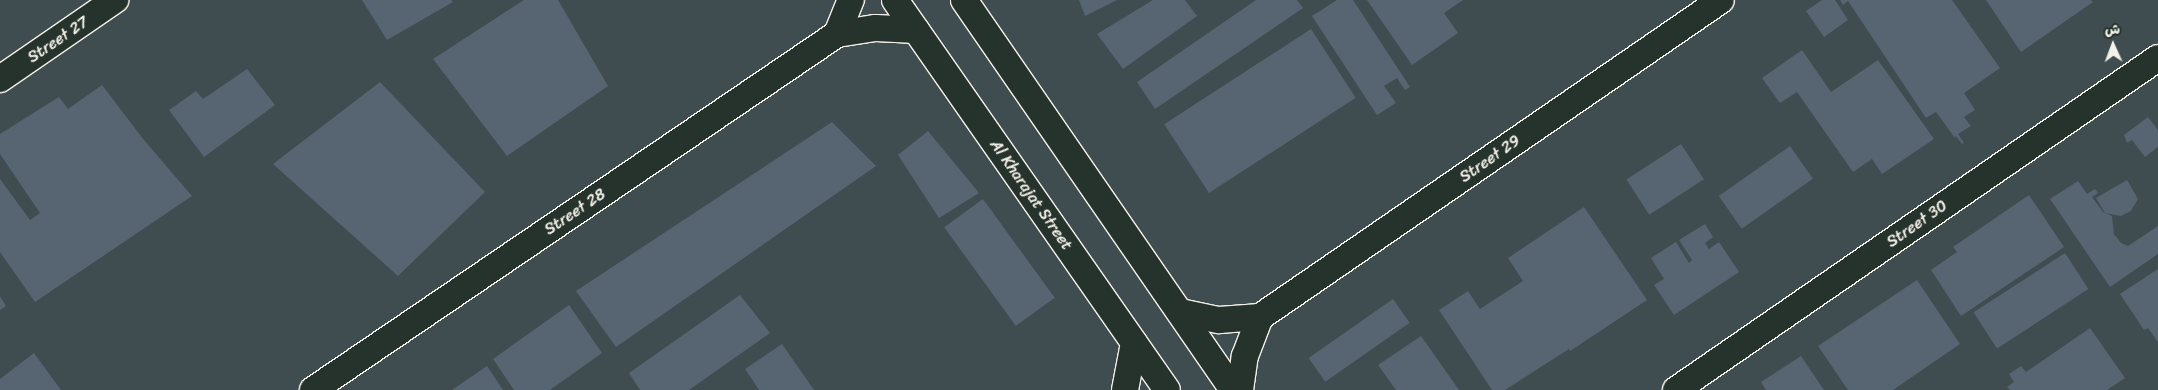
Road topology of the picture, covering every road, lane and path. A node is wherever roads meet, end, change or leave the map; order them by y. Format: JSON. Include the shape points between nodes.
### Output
{"nodes":[{"id":1,"x":115,"y":0,"type":"edge"},
{"id":2,"x":852,"y":0,"type":"edge"},
{"id":3,"x":895,"y":0,"type":"edge"},
{"id":4,"x":1721,"y":0,"type":"edge"},
{"id":5,"x":971,"y":5,"type":"edge"},
{"id":6,"x":916,"y":30,"type":"junction"},
{"id":7,"x":837,"y":34,"type":"junction"},
{"id":8,"x":2158,"y":58,"type":"edge"},
{"id":9,"x":0,"y":79,"type":"edge"},
{"id":10,"x":1180,"y":312,"type":"junction"},
{"id":11,"x":1260,"y":317,"type":"junction"},
{"id":12,"x":1134,"y":342,"type":"junction"},
{"id":13,"x":313,"y":390,"type":"edge"},
{"id":14,"x":1124,"y":390,"type":"edge"},
{"id":15,"x":1167,"y":390,"type":"edge"},
{"id":16,"x":1233,"y":390,"type":"edge"},
{"id":17,"x":1240,"y":390,"type":"edge"},
{"id":18,"x":1676,"y":390,"type":"edge"}],
"edges":[{"from":1,"to":9,"type":"street","name":"Street 27"},
{"from":2,"to":7,"type":"street"},
{"from":3,"to":6,"type":"street","name":"Al Kharajat Street"},
{"from":4,"to":11,"type":"street","name":"Street 29"},
{"from":5,"to":10,"type":"street"},
{"from":6,"to":7,"type":"street","name":"Street 28","via":[[876,28]]},
{"from":6,"to":12,"type":"street","name":"Al Kharajat Street"},
{"from":7,"to":13,"type":"street","name":"Street 28"},
{"from":8,"to":18,"type":"street","name":"Street 30"},
{"from":10,"to":11,"type":"street","via":[[1220,320]]},
{"from":10,"to":16,"type":"street"},
{"from":11,"to":17,"type":"street","via":[[1245,356]]},
{"from":12,"to":14,"type":"street"},
{"from":12,"to":15,"type":"street","name":"Al Kharajat Street"}]}
